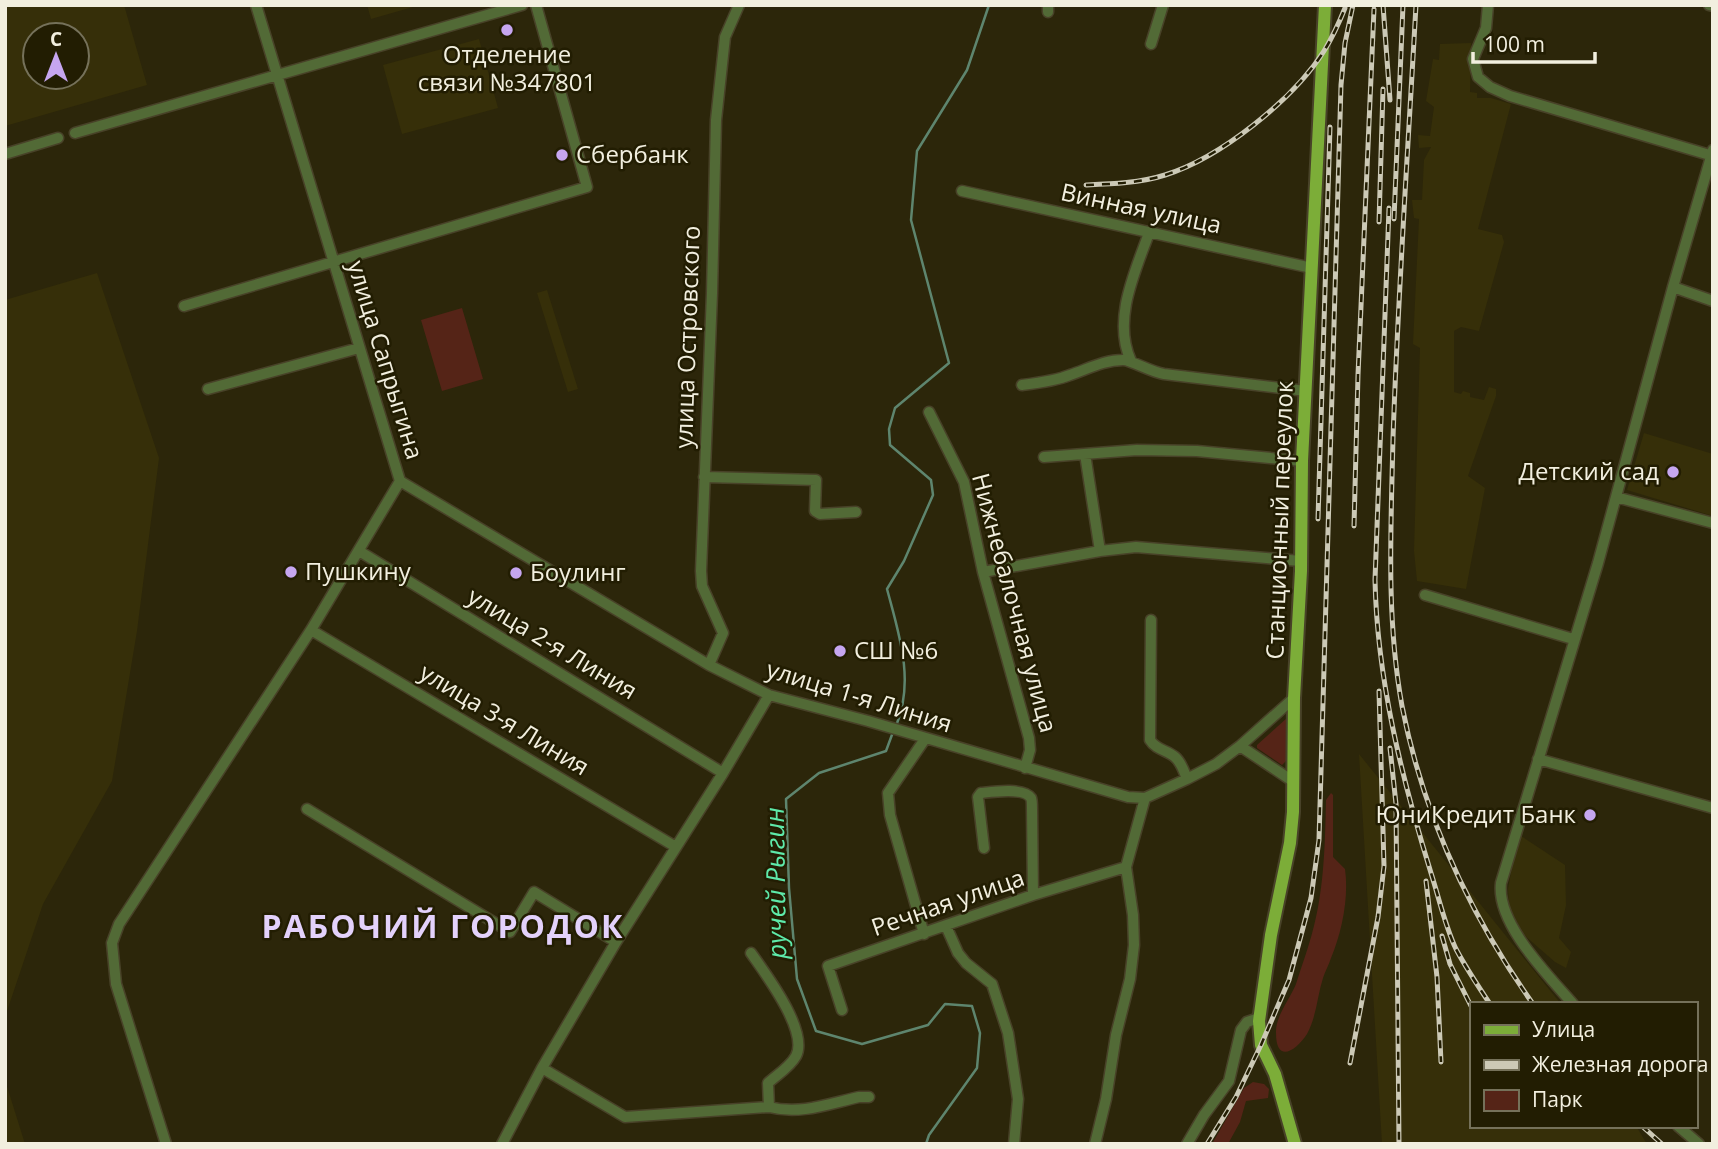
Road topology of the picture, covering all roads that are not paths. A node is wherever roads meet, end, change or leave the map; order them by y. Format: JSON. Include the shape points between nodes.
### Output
{"nodes":[{"id":1,"x":256,"y":5,"type":"edge"},
{"id":2,"x":522,"y":5,"type":"edge"},
{"id":3,"x":536,"y":5,"type":"edge"},
{"id":4,"x":738,"y":5,"type":"edge"},
{"id":5,"x":1163,"y":5,"type":"edge"},
{"id":6,"x":1325,"y":5,"type":"edge"},
{"id":7,"x":1488,"y":5,"type":"edge"},
{"id":8,"x":1151,"y":44,"type":"dead end"},
{"id":9,"x":277,"y":75,"type":"junction"},
{"id":10,"x":75,"y":133,"type":"dead end"},
{"id":11,"x":58,"y":138,"type":"dead end"},
{"id":12,"x":5,"y":154,"type":"edge"},
{"id":13,"x":1712,"y":154,"type":"edge"},
{"id":14,"x":962,"y":191,"type":"dead end"},
{"id":15,"x":1149,"y":233,"type":"junction"},
{"id":16,"x":333,"y":262,"type":"junction"},
{"id":17,"x":1312,"y":268,"type":"junction"},
{"id":18,"x":1673,"y":287,"type":"junction"},
{"id":19,"x":1713,"y":301,"type":"edge"},
{"id":20,"x":184,"y":306,"type":"dead end"},
{"id":21,"x":359,"y":348,"type":"junction"},
{"id":22,"x":1131,"y":361,"type":"junction"},
{"id":23,"x":1022,"y":385,"type":"dead end"},
{"id":24,"x":208,"y":389,"type":"dead end"},
{"id":25,"x":1306,"y":391,"type":"junction"},
{"id":26,"x":929,"y":412,"type":"dead end"},
{"id":27,"x":1085,"y":454,"type":"junction"},
{"id":28,"x":1044,"y":457,"type":"dead end"},
{"id":29,"x":1302,"y":461,"type":"junction"},
{"id":30,"x":704,"y":477,"type":"junction"},
{"id":31,"x":400,"y":481,"type":"junction"},
{"id":32,"x":1616,"y":497,"type":"junction"},
{"id":33,"x":856,"y":512,"type":"dead end"},
{"id":34,"x":1713,"y":523,"type":"edge"},
{"id":35,"x":359,"y":551,"type":"junction"},
{"id":36,"x":1100,"y":551,"type":"junction"},
{"id":37,"x":1301,"y":561,"type":"junction"},
{"id":38,"x":983,"y":572,"type":"junction"},
{"id":39,"x":1426,"y":595,"type":"dead end"},
{"id":40,"x":1151,"y":620,"type":"dead end"},
{"id":41,"x":310,"y":630,"type":"junction"},
{"id":42,"x":1573,"y":639,"type":"junction"},
{"id":43,"x":709,"y":665,"type":"junction"},
{"id":44,"x":769,"y":695,"type":"junction"},
{"id":45,"x":1294,"y":698,"type":"junction"},
{"id":46,"x":925,"y":739,"type":"junction"},
{"id":47,"x":1240,"y":746,"type":"junction"},
{"id":48,"x":1538,"y":759,"type":"junction"},
{"id":49,"x":1025,"y":768,"type":"junction"},
{"id":50,"x":723,"y":773,"type":"junction"},
{"id":51,"x":1187,"y":779,"type":"junction"},
{"id":52,"x":1294,"y":782,"type":"junction"},
{"id":53,"x":1145,"y":798,"type":"junction"},
{"id":54,"x":307,"y":808,"type":"dead end"},
{"id":55,"x":1713,"y":808,"type":"edge"},
{"id":56,"x":676,"y":848,"type":"junction"},
{"id":57,"x":984,"y":848,"type":"dead end"},
{"id":58,"x":1126,"y":867,"type":"junction"},
{"id":59,"x":1033,"y":895,"type":"junction"},
{"id":60,"x":946,"y":926,"type":"junction"},
{"id":61,"x":924,"y":934,"type":"junction"},
{"id":62,"x":615,"y":942,"type":"junction"},
{"id":63,"x":751,"y":953,"type":"dead end"},
{"id":64,"x":1571,"y":1002,"type":"edge"},
{"id":65,"x":842,"y":1010,"type":"dead end"},
{"id":66,"x":1259,"y":1018,"type":"junction"},
{"id":67,"x":542,"y":1068,"type":"junction"},
{"id":68,"x":869,"y":1097,"type":"dead end"},
{"id":69,"x":769,"y":1107,"type":"junction"},
{"id":70,"x":1680,"y":1128,"type":"edge"},
{"id":71,"x":166,"y":1144,"type":"edge"},
{"id":72,"x":502,"y":1144,"type":"edge"},
{"id":73,"x":1014,"y":1144,"type":"edge"},
{"id":74,"x":1095,"y":1144,"type":"edge"},
{"id":75,"x":1187,"y":1144,"type":"edge"},
{"id":76,"x":1295,"y":1144,"type":"edge"},
{"id":77,"x":1699,"y":1144,"type":"edge"}],
"edges":[{"from":1,"to":9,"type":"street","name":"улица Сапрыгина"},
{"from":2,"to":9,"type":"street"},
{"from":3,"to":16,"type":"street","via":[[587,187]]},
{"from":4,"to":30,"type":"street","name":"улица Островского","via":[[723,44],[716,120]]},
{"from":5,"to":8,"type":"street"},
{"from":6,"to":17,"type":"main road","name":"Станционный переулок"},
{"from":7,"to":13,"type":"street","via":[[1486,28],[1473,59],[1478,77],[1490,87]]},
{"from":9,"to":10,"type":"street"},
{"from":9,"to":16,"type":"street","name":"улица Сапрыгина"},
{"from":11,"to":12,"type":"street"},
{"from":13,"to":18,"type":"street"},
{"from":14,"to":15,"type":"street","name":"Винная улица"},
{"from":15,"to":17,"type":"street","name":"Винная улица"},
{"from":15,"to":22,"type":"street","via":[[1123,324]]},
{"from":16,"to":20,"type":"street"},
{"from":16,"to":21,"type":"street","name":"улица Сапрыгина"},
{"from":17,"to":25,"type":"main road","name":"Станционный переулок"},
{"from":18,"to":19,"type":"street"},
{"from":18,"to":32,"type":"street"},
{"from":21,"to":24,"type":"street"},
{"from":21,"to":31,"type":"street","name":"улица Сапрыгина"},
{"from":22,"to":23,"type":"street"},
{"from":22,"to":25,"type":"street","via":[[1164,374]]},
{"from":25,"to":29,"type":"main road","name":"Станционный переулок"},
{"from":26,"to":38,"type":"street","name":"Нижнебалочная улица","via":[[964,482]]},
{"from":27,"to":28,"type":"street"},
{"from":27,"to":29,"type":"street","via":[[1196,451]]},
{"from":27,"to":36,"type":"street"},
{"from":29,"to":37,"type":"main road","name":"Станционный переулок"},
{"from":30,"to":33,"type":"street","via":[[816,480],[815,511]]},
{"from":30,"to":43,"type":"street","name":"улица Островского","via":[[701,579],[723,633]]},
{"from":31,"to":35,"type":"street","name":"улица Сапрыгина"},
{"from":31,"to":43,"type":"street","name":"улица 1-я Линия"},
{"from":32,"to":34,"type":"street"},
{"from":32,"to":42,"type":"street"},
{"from":35,"to":41,"type":"street","name":"улица Сапрыгина"},
{"from":35,"to":50,"type":"street","name":"улица 2-я Линия"},
{"from":36,"to":37,"type":"street","via":[[1136,547]]},
{"from":36,"to":38,"type":"street"},
{"from":37,"to":45,"type":"main road","name":"Станционный переулок"},
{"from":38,"to":49,"type":"street","name":"Нижнебалочная улица","via":[[1029,738]]},
{"from":39,"to":42,"type":"street"},
{"from":40,"to":51,"type":"street","via":[[1150,740],[1179,761]]},
{"from":41,"to":56,"type":"street","name":"улица 3-я Линия"},
{"from":41,"to":71,"type":"street","name":"улица Сапрыгина","via":[[127,911],[113,943],[116,984]]},
{"from":42,"to":48,"type":"street"},
{"from":43,"to":44,"type":"street","name":"улица 1-я Линия"},
{"from":44,"to":46,"type":"street","name":"улица 1-я Линия"},
{"from":44,"to":50,"type":"street"},
{"from":45,"to":47,"type":"street"},
{"from":45,"to":52,"type":"main road","name":"Станционный переулок"},
{"from":46,"to":49,"type":"street","name":"улица 1-я Линия"},
{"from":46,"to":61,"type":"street","via":[[887,799]]},
{"from":47,"to":51,"type":"street"},
{"from":47,"to":52,"type":"street"},
{"from":48,"to":55,"type":"street"},
{"from":48,"to":64,"type":"street","via":[[1500,894],[1514,930]]},
{"from":49,"to":53,"type":"street","name":"улица 1-я Линия"},
{"from":50,"to":56,"type":"street"},
{"from":51,"to":53,"type":"street"},
{"from":52,"to":66,"type":"main road","name":"Станционный переулок","via":[[1290,843],[1270,935]]},
{"from":53,"to":58,"type":"street"},
{"from":54,"to":62,"type":"street","via":[[510,932],[534,892]]},
{"from":56,"to":62,"type":"street"},
{"from":57,"to":59,"type":"street","via":[[981,793],[1028,794],[1032,799]]},
{"from":58,"to":59,"type":"street","name":"Речная улица"},
{"from":58,"to":74,"type":"street","via":[[1134,945]]},
{"from":59,"to":60,"type":"street","name":"Речная улица"},
{"from":60,"to":61,"type":"street","name":"Речная улица"},
{"from":60,"to":73,"type":"street","via":[[958,953],[992,984],[1008,1033],[1018,1099]]},
{"from":61,"to":65,"type":"street","name":"Речная улица","via":[[828,966]]},
{"from":62,"to":67,"type":"street"},
{"from":63,"to":69,"type":"street","via":[[783,1000],[798,1044],[793,1060],[768,1083]]},
{"from":66,"to":75,"type":"street","via":[[1241,1030],[1229,1080]]},
{"from":66,"to":76,"type":"main road","name":"Станционный переулок","via":[[1259,1034]]},
{"from":67,"to":69,"type":"street","via":[[625,1117]]},
{"from":67,"to":72,"type":"street"},
{"from":68,"to":69,"type":"street","via":[[799,1111]]},
{"from":70,"to":77,"type":"street"}]}
